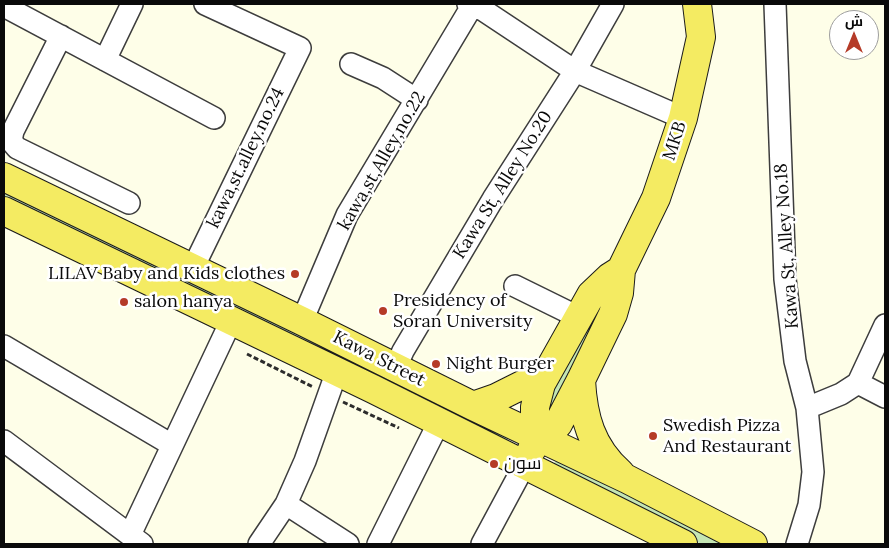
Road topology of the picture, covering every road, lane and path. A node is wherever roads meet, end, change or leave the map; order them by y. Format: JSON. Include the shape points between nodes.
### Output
{"nodes":[{"id":1,"x":132,"y":4,"type":"edge"},
{"id":2,"x":205,"y":4,"type":"edge"},
{"id":3,"x":613,"y":4,"type":"edge"},
{"id":4,"x":697,"y":4,"type":"edge"},
{"id":5,"x":775,"y":4,"type":"edge"},
{"id":6,"x":4,"y":6,"type":"edge"},
{"id":7,"x":477,"y":6,"type":"edge"},
{"id":8,"x":60,"y":36,"type":"junction"},
{"id":9,"x":105,"y":60,"type":"junction"},
{"id":10,"x":351,"y":64,"type":"dead end"},
{"id":11,"x":575,"y":71,"type":"junction"},
{"id":12,"x":417,"y":100,"type":"junction"},
{"id":13,"x":214,"y":118,"type":"dead end"},
{"id":14,"x":683,"y":118,"type":"junction"},
{"id":15,"x":4,"y":177,"type":"edge"},
{"id":16,"x":129,"y":203,"type":"dead end"},
{"id":17,"x":4,"y":211,"type":"edge"},
{"id":18,"x":193,"y":268,"type":"junction"},
{"id":19,"x":620,"y":270,"type":"junction"},
{"id":20,"x":515,"y":286,"type":"dead end"},
{"id":21,"x":578,"y":317,"type":"junction"},
{"id":22,"x":231,"y":321,"type":"junction"},
{"id":23,"x":302,"y":321,"type":"junction"},
{"id":24,"x":885,"y":325,"type":"edge"},
{"id":25,"x":4,"y":346,"type":"edge"},
{"id":26,"x":396,"y":367,"type":"junction"},
{"id":27,"x":337,"y":371,"type":"junction"},
{"id":28,"x":546,"y":374,"type":"junction"},
{"id":29,"x":581,"y":380,"type":"junction"},
{"id":30,"x":858,"y":383,"type":"junction"},
{"id":31,"x":885,"y":397,"type":"edge"},
{"id":32,"x":473,"y":406,"type":"junction"},
{"id":33,"x":807,"y":408,"type":"junction"},
{"id":34,"x":439,"y":422,"type":"junction"},
{"id":35,"x":538,"y":437,"type":"junction"},
{"id":36,"x":4,"y":442,"type":"edge"},
{"id":37,"x":172,"y":445,"type":"junction"},
{"id":38,"x":524,"y":464,"type":"junction"},
{"id":39,"x":627,"y":479,"type":"junction"},
{"id":40,"x":286,"y":504,"type":"junction"},
{"id":41,"x":136,"y":540,"type":"edge"},
{"id":42,"x":259,"y":544,"type":"edge"},
{"id":43,"x":348,"y":544,"type":"edge"},
{"id":44,"x":378,"y":544,"type":"edge"},
{"id":45,"x":482,"y":544,"type":"edge"},
{"id":46,"x":683,"y":544,"type":"edge"},
{"id":47,"x":753,"y":544,"type":"edge"},
{"id":48,"x":797,"y":544,"type":"edge"}],
"edges":[{"from":1,"to":9,"type":"street"},
{"from":2,"to":18,"type":"street","name":"kawa,st.alley.no.24","via":[[300,48]]},
{"from":3,"to":11,"type":"street","name":"Kawa St, Alley No.20"},
{"from":4,"to":14,"type":"main road","name":"MKB","via":[[701,37]]},
{"from":5,"to":33,"type":"street","name":"Kawa St, Alley No.18","via":[[785,280],[795,361]]},
{"from":6,"to":8,"type":"street"},
{"from":7,"to":11,"type":"street"},
{"from":7,"to":12,"type":"street","name":"kawa,st,Alley,no.22"},
{"from":8,"to":9,"type":"street"},
{"from":8,"to":16,"type":"street","via":[[11,141],[17,148]]},
{"from":9,"to":13,"type":"street"},
{"from":10,"to":12,"type":"street","via":[[383,78]]},
{"from":11,"to":14,"type":"street"},
{"from":11,"to":26,"type":"street","name":"Kawa St, Alley No.20","via":[[493,198]]},
{"from":12,"to":23,"type":"street","name":"kawa,st,Alley,no.22","via":[[347,215]]},
{"from":14,"to":19,"type":"main road","name":"MKB","via":[[656,198]]},
{"from":15,"to":18,"type":"main road","name":"Kawa Street"},
{"from":17,"to":22,"type":"main road","name":"Kawa Street"},
{"from":18,"to":23,"type":"main road","name":"Kawa Street"},
{"from":19,"to":21,"type":"main road","via":[[600,286]]},
{"from":19,"to":29,"type":"main road","via":[[613,314]]},
{"from":20,"to":21,"type":"street"},
{"from":21,"to":28,"type":"main road"},
{"from":22,"to":27,"type":"main road","name":"Kawa Street"},
{"from":22,"to":37,"type":"street"},
{"from":23,"to":26,"type":"main road","name":"Kawa Street"},
{"from":24,"to":30,"type":"street"},
{"from":25,"to":37,"type":"street"},
{"from":26,"to":32,"type":"main road","name":"Kawa Street"},
{"from":27,"to":34,"type":"main road","name":"Kawa Street"},
{"from":27,"to":40,"type":"street"},
{"from":28,"to":32,"type":"main road"},
{"from":28,"to":35,"type":"main road","via":[[535,407]]},
{"from":29,"to":35,"type":"main road","via":[[558,424],[550,433]]},
{"from":29,"to":39,"type":"main road","via":[[583,406],[591,432],[604,455]]},
{"from":30,"to":31,"type":"street"},
{"from":30,"to":33,"type":"street"},
{"from":32,"to":35,"type":"main road","name":"Kawa Street"},
{"from":33,"to":48,"type":"street","name":"Kawa St, Alley No.18","via":[[814,472],[809,505]]},
{"from":34,"to":38,"type":"main road","name":"Kawa Street"},
{"from":34,"to":44,"type":"street"},
{"from":35,"to":38,"type":"main road"},
{"from":35,"to":39,"type":"main road","name":"Kawa Street"},
{"from":36,"to":41,"type":"street"},
{"from":37,"to":41,"type":"street"},
{"from":38,"to":45,"type":"street"},
{"from":38,"to":46,"type":"main road","name":"Kawa Street"},
{"from":39,"to":47,"type":"main road","name":"Kawa Street"},
{"from":40,"to":42,"type":"street"},
{"from":40,"to":43,"type":"street"}]}
